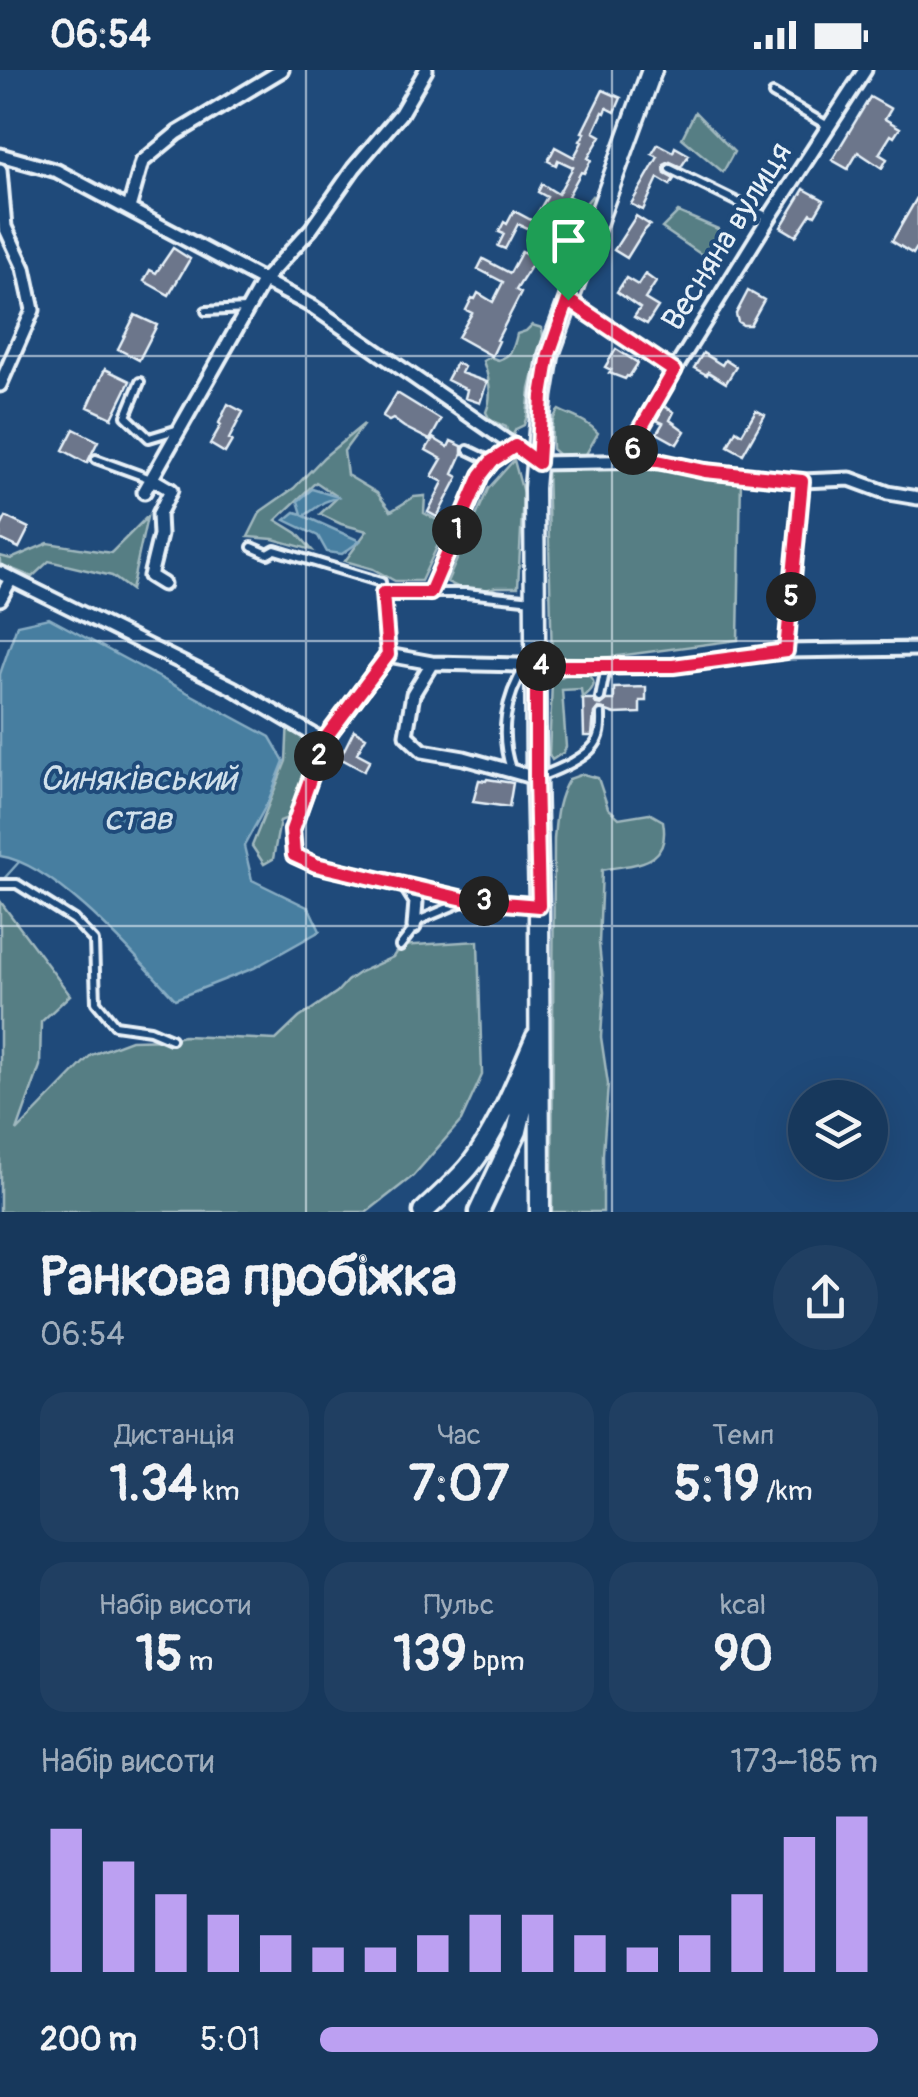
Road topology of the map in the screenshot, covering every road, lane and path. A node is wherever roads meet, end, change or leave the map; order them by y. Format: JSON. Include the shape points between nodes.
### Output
{"nodes":[{"id":1,"x":282,"y":70,"type":"edge"},
{"id":2,"x":426,"y":70,"type":"edge"},
{"id":3,"x":652,"y":70,"type":"edge"},
{"id":4,"x":865,"y":70,"type":"edge"},
{"id":5,"x":773,"y":94,"type":"dead end"},
{"id":6,"x":828,"y":126,"type":"junction"},
{"id":7,"x":0,"y":155,"type":"edge"},
{"id":8,"x":670,"y":169,"type":"dead end"},
{"id":9,"x":0,"y":170,"type":"edge"},
{"id":10,"x":128,"y":208,"type":"junction"},
{"id":11,"x":769,"y":218,"type":"junction"},
{"id":12,"x":264,"y":280,"type":"junction"},
{"id":13,"x":568,"y":300,"type":"junction"},
{"id":14,"x":248,"y":309,"type":"junction"},
{"id":15,"x":206,"y":310,"type":"dead end"},
{"id":16,"x":674,"y":371,"type":"junction"},
{"id":17,"x":140,"y":382,"type":"dead end"},
{"id":18,"x":0,"y":386,"type":"edge"},
{"id":19,"x":180,"y":428,"type":"junction"},
{"id":20,"x":515,"y":446,"type":"junction"},
{"id":21,"x":468,"y":450,"type":"dead end"},
{"id":22,"x":96,"y":459,"type":"dead end"},
{"id":23,"x":630,"y":460,"type":"junction"},
{"id":24,"x":492,"y":461,"type":"junction"},
{"id":25,"x":538,"y":463,"type":"junction"},
{"id":26,"x":152,"y":479,"type":"junction"},
{"id":27,"x":802,"y":481,"type":"junction"},
{"id":28,"x":144,"y":492,"type":"dead end"},
{"id":29,"x":918,"y":498,"type":"edge"},
{"id":30,"x":252,"y":546,"type":"dead end"},
{"id":31,"x":6,"y":576,"type":"edge"},
{"id":32,"x":163,"y":584,"type":"dead end"},
{"id":33,"x":383,"y":593,"type":"junction"},
{"id":34,"x":430,"y":593,"type":"junction"},
{"id":35,"x":0,"y":600,"type":"edge"},
{"id":36,"x":535,"y":600,"type":"junction"},
{"id":37,"x":918,"y":650,"type":"edge"},
{"id":38,"x":786,"y":651,"type":"junction"},
{"id":39,"x":388,"y":655,"type":"junction"},
{"id":40,"x":432,"y":663,"type":"junction"},
{"id":41,"x":530,"y":666,"type":"junction"},
{"id":42,"x":606,"y":667,"type":"junction"},
{"id":43,"x":600,"y":698,"type":"dead end"},
{"id":44,"x":601,"y":714,"type":"dead end"},
{"id":45,"x":324,"y":740,"type":"junction"},
{"id":46,"x":512,"y":772,"type":"junction"},
{"id":47,"x":536,"y":778,"type":"junction"},
{"id":48,"x":0,"y":884,"type":"edge"},
{"id":49,"x":406,"y":886,"type":"junction"},
{"id":50,"x":468,"y":900,"type":"junction"},
{"id":51,"x":539,"y":906,"type":"junction"},
{"id":52,"x":414,"y":927,"type":"junction"},
{"id":53,"x":400,"y":946,"type":"dead end"},
{"id":54,"x":540,"y":1027,"type":"junction"},
{"id":55,"x":171,"y":1039,"type":"dead end"},
{"id":56,"x":423,"y":1212,"type":"edge"},
{"id":57,"x":478,"y":1212,"type":"edge"},
{"id":58,"x":540,"y":1212,"type":"edge"}],
"edges":[{"from":1,"to":10,"type":"street","via":[[142,162]]},
{"from":2,"to":12,"type":"street","via":[[311,229]]},
{"from":3,"to":13,"type":"main road"},
{"from":4,"to":6,"type":"street","name":"Весняна вулиця"},
{"from":5,"to":6,"type":"lane"},
{"from":6,"to":11,"type":"street","name":"Весняна вулиця"},
{"from":7,"to":10,"type":"street","via":[[57,171]]},
{"from":8,"to":11,"type":"lane"},
{"from":9,"to":18,"type":"street","via":[[6,227],[33,310]]},
{"from":10,"to":12,"type":"street"},
{"from":11,"to":16,"type":"street","name":"Весняна вулиця"},
{"from":12,"to":14,"type":"street"},
{"from":12,"to":20,"type":"street"},
{"from":13,"to":16,"type":"lane"},
{"from":13,"to":25,"type":"main road","via":[[549,354]]},
{"from":14,"to":15,"type":"lane"},
{"from":14,"to":19,"type":"street"},
{"from":16,"to":23,"type":"street","name":"Весняна вулиця"},
{"from":17,"to":19,"type":"lane","via":[[126,416],[149,438]]},
{"from":19,"to":26,"type":"street"},
{"from":20,"to":24,"type":"street"},
{"from":20,"to":25,"type":"street"},
{"from":21,"to":24,"type":"lane"},
{"from":22,"to":26,"type":"lane"},
{"from":23,"to":25,"type":"street"},
{"from":23,"to":27,"type":"street"},
{"from":24,"to":34,"type":"street"},
{"from":25,"to":36,"type":"main road"},
{"from":26,"to":28,"type":"street"},
{"from":26,"to":32,"type":"street","via":[[170,490],[159,514],[150,576]]},
{"from":27,"to":29,"type":"street","via":[[850,479]]},
{"from":27,"to":38,"type":"street"},
{"from":30,"to":33,"type":"lane","via":[[381,582]]},
{"from":31,"to":35,"type":"street"},
{"from":31,"to":45,"type":"street"},
{"from":33,"to":34,"type":"lane"},
{"from":33,"to":39,"type":"lane"},
{"from":34,"to":36,"type":"lane"},
{"from":36,"to":41,"type":"main road"},
{"from":37,"to":38,"type":"street"},
{"from":38,"to":42,"type":"street"},
{"from":39,"to":40,"type":"street"},
{"from":39,"to":45,"type":"street"},
{"from":40,"to":41,"type":"street"},
{"from":40,"to":46,"type":"street","via":[[413,694],[406,735],[423,751]]},
{"from":41,"to":42,"type":"street"},
{"from":41,"to":46,"type":"lane","via":[[506,714]]},
{"from":41,"to":47,"type":"main road"},
{"from":42,"to":43,"type":"lane"},
{"from":44,"to":47,"type":"lane","via":[[596,744],[564,768]]},
{"from":45,"to":49,"type":"street","via":[[292,830],[294,855]]},
{"from":46,"to":47,"type":"street"},
{"from":47,"to":51,"type":"main road"},
{"from":48,"to":55,"type":"lane","via":[[17,884],[94,941],[96,1002],[115,1025]]},
{"from":49,"to":50,"type":"street"},
{"from":49,"to":52,"type":"street","via":[[416,902]]},
{"from":50,"to":51,"type":"street"},
{"from":50,"to":52,"type":"lane"},
{"from":51,"to":54,"type":"main road"},
{"from":52,"to":53,"type":"lane"},
{"from":54,"to":56,"type":"main road","via":[[482,1148]]},
{"from":54,"to":57,"type":"main road","via":[[517,1131]]},
{"from":54,"to":58,"type":"main road"}]}
